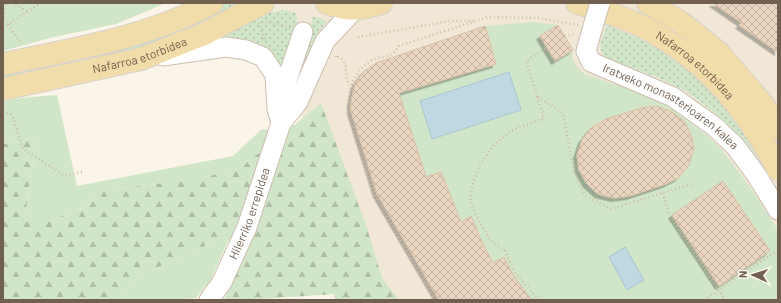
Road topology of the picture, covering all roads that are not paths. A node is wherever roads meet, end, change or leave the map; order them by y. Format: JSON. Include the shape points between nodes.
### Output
{"nodes":[{"id":1,"x":212,"y":3,"type":"edge"},
{"id":2,"x":326,"y":3,"type":"edge"},
{"id":3,"x":381,"y":3,"type":"edge"},
{"id":4,"x":577,"y":3,"type":"edge"},
{"id":5,"x":600,"y":3,"type":"edge"},
{"id":6,"x":648,"y":3,"type":"edge"},
{"id":7,"x":355,"y":9,"type":"junction"},
{"id":8,"x":262,"y":14,"type":"edge"},
{"id":9,"x":298,"y":30,"type":"road end"},
{"id":10,"x":141,"y":59,"type":"junction"},
{"id":11,"x":3,"y":64,"type":"edge"},
{"id":12,"x":6,"y":88,"type":"edge"},
{"id":13,"x":279,"y":116,"type":"junction"},
{"id":14,"x":778,"y":129,"type":"edge"},
{"id":15,"x":778,"y":169,"type":"edge"},
{"id":16,"x":778,"y":210,"type":"edge"},
{"id":17,"x":209,"y":300,"type":"edge"}],
"edges":[{"from":1,"to":11,"type":"main road","name":"Nafarroa etorbidea","via":[[192,14],[133,35]]},
{"from":2,"to":7,"type":"main road"},
{"from":3,"to":7,"type":"main road"},
{"from":4,"to":15,"type":"main road","name":"Nafarroa etorbidea","via":[[610,13],[651,31],[699,64],[726,90],[752,124]]},
{"from":5,"to":16,"type":"street","name":"Iratxeko monasterioaren kalea","bridge":true,"via":[[589,24],[586,51],[591,62],[673,97],[715,127],[735,146]]},
{"from":6,"to":14,"type":"main road","name":"Nafarroa etorbidea","via":[[682,23],[719,53],[762,103]]},
{"from":7,"to":13,"type":"street","name":"Hilerriko errepidea","via":[[325,41],[298,102]]},
{"from":8,"to":10,"type":"main road","name":"Nafarroa etorbidea"},
{"from":9,"to":13,"type":"street","name":"Hilerriko errepidea"},
{"from":10,"to":12,"type":"main road","name":"Nafarroa etorbidea"},
{"from":10,"to":13,"type":"street","name":"Hilerriko errepidea","via":[[226,47],[246,50],[263,57],[275,75]]},
{"from":13,"to":17,"type":"street","name":"Hilerriko errepidea","via":[[247,227],[222,282]]}]}
